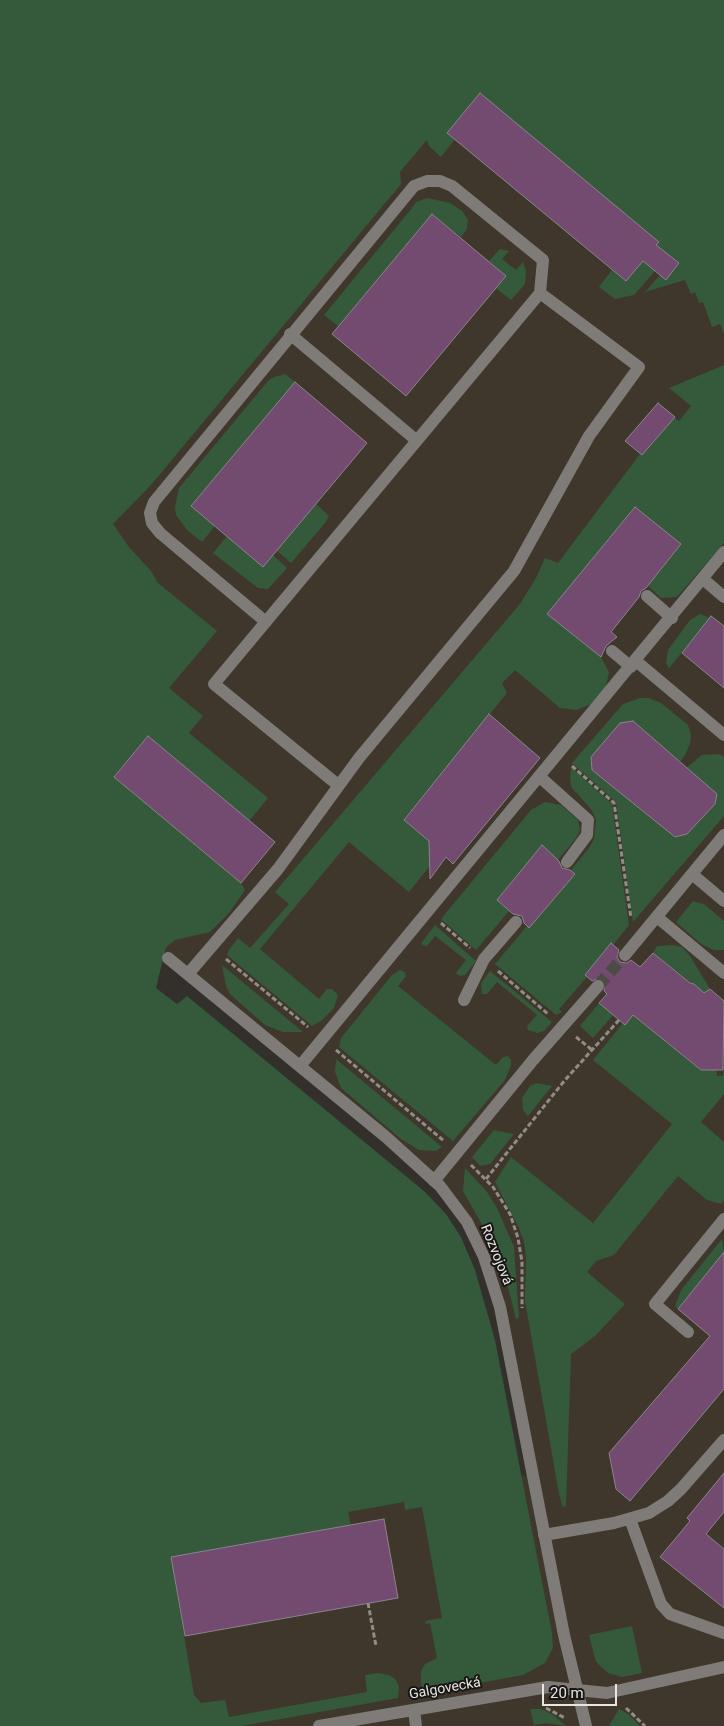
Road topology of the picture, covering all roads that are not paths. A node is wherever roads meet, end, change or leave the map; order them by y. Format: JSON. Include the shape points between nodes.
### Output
{"nodes":[{"id":1,"x":540,"y":293,"type":"junction"},
{"id":2,"x":290,"y":334,"type":"junction"},
{"id":3,"x":416,"y":440,"type":"junction"},
{"id":4,"x":724,"y":552,"type":"edge"},
{"id":5,"x":703,"y":579,"type":"junction"},
{"id":6,"x":647,"y":596,"type":"dead end"},
{"id":7,"x":724,"y":597,"type":"edge"},
{"id":8,"x":672,"y":618,"type":"junction"},
{"id":9,"x":266,"y":622,"type":"junction"},
{"id":10,"x":612,"y":651,"type":"dead end"},
{"id":11,"x":634,"y":664,"type":"junction"},
{"id":12,"x":724,"y":734,"type":"edge"},
{"id":13,"x":540,"y":777,"type":"junction"},
{"id":14,"x":338,"y":784,"type":"junction"},
{"id":15,"x":724,"y":835,"type":"edge"},
{"id":16,"x":567,"y":862,"type":"dead end"},
{"id":17,"x":692,"y":874,"type":"junction"},
{"id":18,"x":724,"y":901,"type":"edge"},
{"id":19,"x":657,"y":917,"type":"junction"},
{"id":20,"x":516,"y":922,"type":"dead end"},
{"id":21,"x":625,"y":955,"type":"tunnel mouth"},
{"id":22,"x":168,"y":958,"type":"dead end"},
{"id":23,"x":724,"y":973,"type":"edge"},
{"id":24,"x":188,"y":974,"type":"junction"},
{"id":25,"x":598,"y":986,"type":"tunnel mouth"},
{"id":26,"x":464,"y":1000,"type":"dead end"},
{"id":27,"x":300,"y":1066,"type":"junction"},
{"id":28,"x":434,"y":1181,"type":"junction"},
{"id":29,"x":724,"y":1218,"type":"edge"},
{"id":30,"x":688,"y":1332,"type":"dead end"},
{"id":31,"x":724,"y":1440,"type":"edge"},
{"id":32,"x":630,"y":1519,"type":"junction"},
{"id":33,"x":544,"y":1535,"type":"junction"},
{"id":34,"x":724,"y":1633,"type":"edge"},
{"id":35,"x":724,"y":1667,"type":"edge"},
{"id":36,"x":577,"y":1690,"type":"junction"},
{"id":37,"x":414,"y":1710,"type":"junction"},
{"id":38,"x":319,"y":1726,"type":"edge"},
{"id":39,"x":416,"y":1726,"type":"edge"},
{"id":40,"x":586,"y":1726,"type":"edge"}],
"edges":[{"from":1,"to":2,"type":"street","via":[[543,260],[452,186],[440,181],[427,181],[414,186]]},
{"from":1,"to":3,"type":"street"},
{"from":1,"to":14,"type":"street","via":[[639,367],[589,436],[514,571]]},
{"from":2,"to":3,"type":"street"},
{"from":2,"to":9,"type":"street","via":[[154,502],[150,513],[152,523],[160,533]]},
{"from":3,"to":9,"type":"street"},
{"from":4,"to":5,"type":"street"},
{"from":5,"to":7,"type":"street"},
{"from":5,"to":8,"type":"street"},
{"from":6,"to":8,"type":"street"},
{"from":8,"to":11,"type":"street"},
{"from":9,"to":14,"type":"street","via":[[214,684]]},
{"from":10,"to":11,"type":"street"},
{"from":11,"to":12,"type":"street"},
{"from":11,"to":13,"type":"street"},
{"from":13,"to":16,"type":"street","via":[[588,820],[587,835]]},
{"from":13,"to":27,"type":"street"},
{"from":14,"to":24,"type":"street","via":[[278,869]]},
{"from":15,"to":17,"type":"street"},
{"from":17,"to":18,"type":"street"},
{"from":17,"to":19,"type":"street"},
{"from":19,"to":21,"type":"street"},
{"from":19,"to":23,"type":"street"},
{"from":20,"to":26,"type":"street","via":[[484,959]]},
{"from":22,"to":24,"type":"street","name":"Rozvojová"},
{"from":24,"to":27,"type":"street","name":"Rozvojová"},
{"from":25,"to":28,"type":"street"},
{"from":27,"to":28,"type":"street","name":"Rozvojová"},
{"from":28,"to":33,"type":"street","name":"Rozvojová","via":[[466,1222],[484,1257],[500,1307]]},
{"from":29,"to":30,"type":"street","via":[[655,1304]]},
{"from":31,"to":32,"type":"street","via":[[668,1501],[649,1513]]},
{"from":32,"to":33,"type":"street"},
{"from":32,"to":34,"type":"street","via":[[661,1604],[670,1614]]},
{"from":33,"to":36,"type":"street","name":"Rozvojová"},
{"from":35,"to":36,"type":"street","via":[[607,1694]]},
{"from":36,"to":37,"type":"street","name":"Galgovecká","via":[[548,1686]]},
{"from":36,"to":40,"type":"street","name":"Rozvojová"},
{"from":37,"to":38,"type":"street","name":"Galgovecká"},
{"from":37,"to":39,"type":"street"}]}
